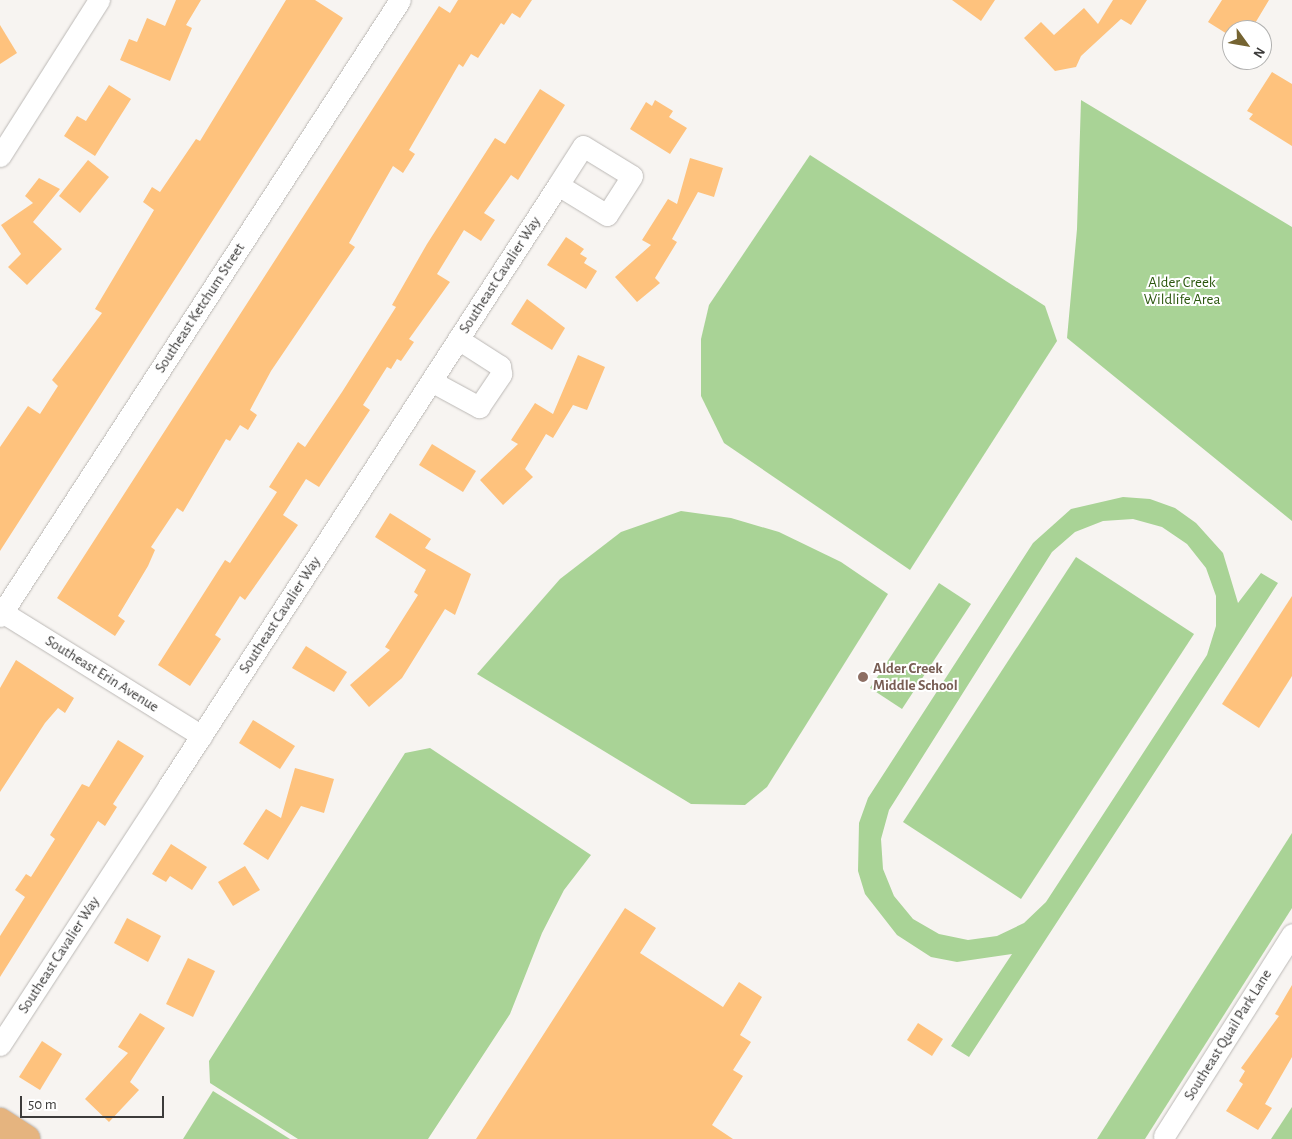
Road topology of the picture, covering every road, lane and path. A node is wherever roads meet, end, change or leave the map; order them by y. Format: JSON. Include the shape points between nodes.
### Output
{"nodes":[{"id":1,"x":100,"y":0,"type":"edge"},
{"id":2,"x":400,"y":0,"type":"edge"},
{"id":3,"x":0,"y":156,"type":"edge"},
{"id":4,"x":558,"y":185,"type":"dead end"},
{"id":5,"x":458,"y":339,"type":"junction"},
{"id":6,"x":431,"y":381,"type":"junction"},
{"id":7,"x":1,"y":614,"type":"edge"},
{"id":8,"x":202,"y":736,"type":"junction"},
{"id":9,"x":1292,"y":934,"type":"edge"},
{"id":10,"x":0,"y":1045,"type":"edge"},
{"id":11,"x":0,"y":1122,"type":"edge"},
{"id":12,"x":1164,"y":1136,"type":"dead end"},
{"id":13,"x":26,"y":1139,"type":"edge"}],
"edges":[{"from":1,"to":3,"type":"street"},
{"from":2,"to":7,"type":"street","name":"Southeast Ketchum Street"},
{"from":4,"to":5,"type":"street","name":"Southeast Cavalier Way"},
{"from":5,"to":6,"type":"street","name":"Southeast Cavalier Way"},
{"from":5,"to":6,"type":"street","via":[[500,366],[501,374],[479,407]]},
{"from":6,"to":8,"type":"street","name":"Southeast Cavalier Way"},
{"from":7,"to":8,"type":"street","name":"Southeast Erin Avenue"},
{"from":8,"to":10,"type":"street","name":"Southeast Cavalier Way"},
{"from":9,"to":12,"type":"street","name":"Southeast Quail Park Lane"},
{"from":11,"to":13,"type":"main road"}]}
